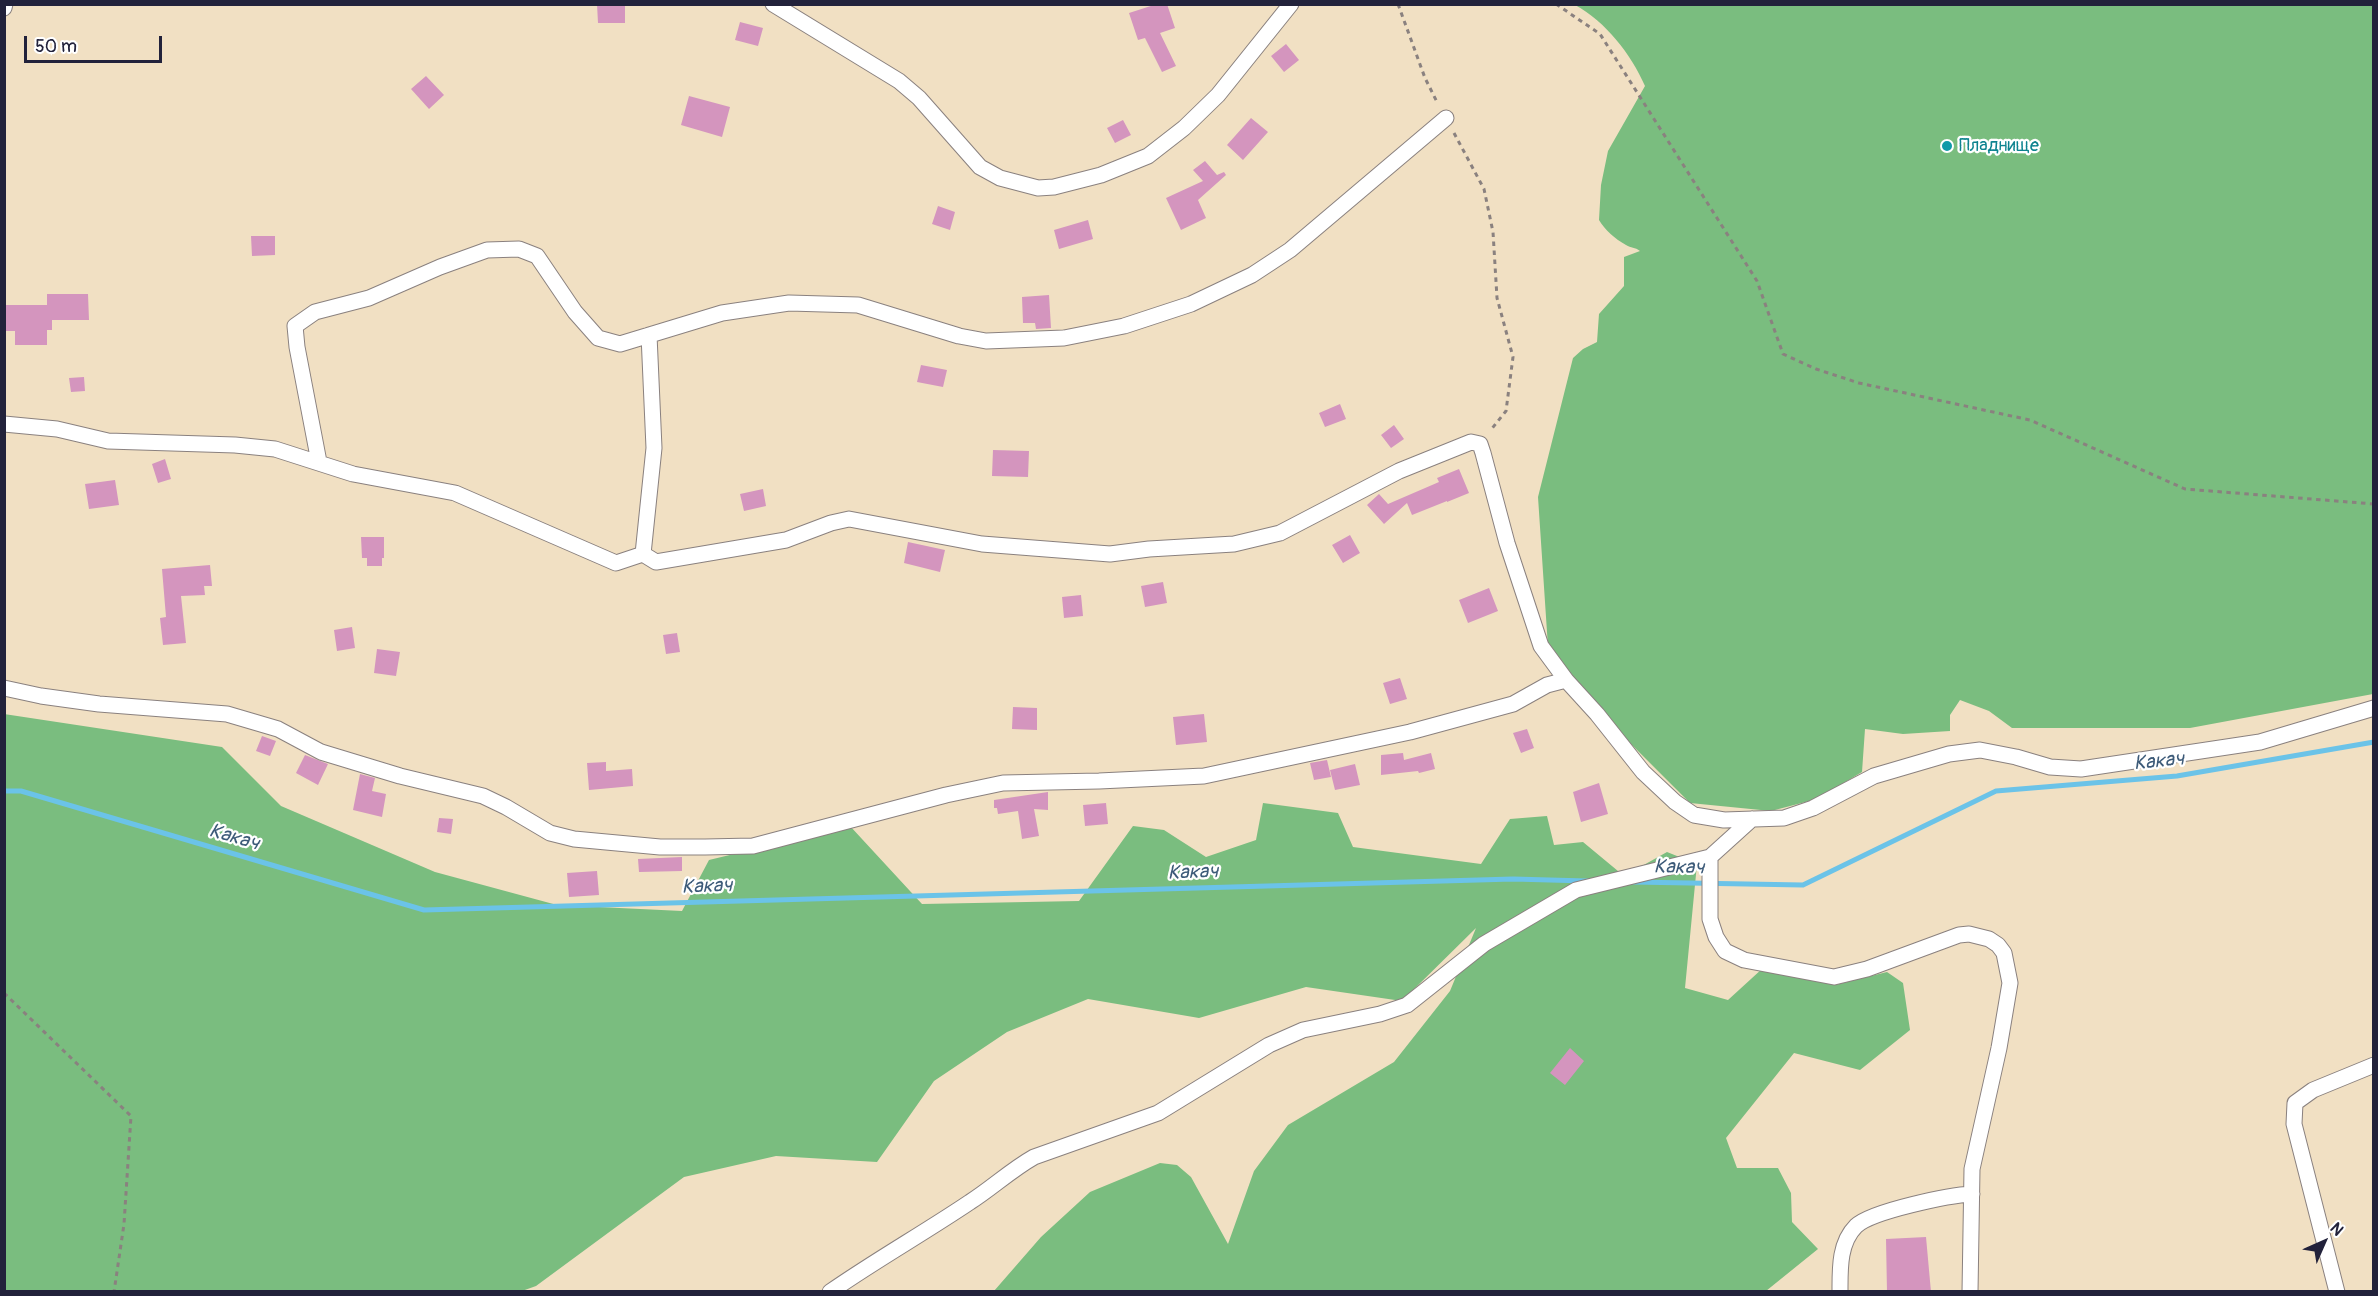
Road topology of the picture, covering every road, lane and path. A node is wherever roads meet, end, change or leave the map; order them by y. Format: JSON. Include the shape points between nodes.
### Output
{"nodes":[{"id":1,"x":773,"y":4,"type":"edge"},
{"id":2,"x":1291,"y":4,"type":"edge"},
{"id":3,"x":1398,"y":4,"type":"edge"},
{"id":4,"x":1556,"y":4,"type":"edge"},
{"id":5,"x":1446,"y":118,"type":"junction"},
{"id":6,"x":649,"y":335,"type":"junction"},
{"id":7,"x":4,"y":424,"type":"edge"},
{"id":8,"x":1479,"y":444,"type":"junction"},
{"id":9,"x":319,"y":462,"type":"junction"},
{"id":10,"x":2373,"y":504,"type":"edge"},
{"id":11,"x":643,"y":554,"type":"junction"},
{"id":12,"x":1566,"y":680,"type":"junction"},
{"id":13,"x":4,"y":688,"type":"edge"},
{"id":14,"x":2373,"y":708,"type":"edge"},
{"id":15,"x":1752,"y":819,"type":"junction"},
{"id":16,"x":1710,"y":865,"type":"junction"},
{"id":17,"x":4,"y":993,"type":"edge"},
{"id":18,"x":2373,"y":1065,"type":"edge"},
{"id":19,"x":1972,"y":1194,"type":"junction"},
{"id":20,"x":114,"y":1292,"type":"edge"},
{"id":21,"x":830,"y":1292,"type":"edge"},
{"id":22,"x":1840,"y":1292,"type":"edge"},
{"id":23,"x":1970,"y":1292,"type":"edge"},
{"id":24,"x":2337,"y":1292,"type":"edge"}],
"edges":[{"from":1,"to":2,"type":"street","via":[[899,81],[980,167],[1000,178],[1038,188],[1101,175],[1148,156],[1218,95]]},
{"from":3,"to":5,"type":"path","via":[[1425,78]]},
{"from":4,"to":10,"type":"path","via":[[1600,34],[1757,281],[1783,354],[1859,383],[2030,420],[2185,489]]},
{"from":5,"to":6,"type":"street","via":[[1290,250],[1191,304],[1124,326],[1064,338],[986,341],[858,305],[789,303],[722,314]]},
{"from":5,"to":8,"type":"path","via":[[1484,189],[1493,232],[1497,298],[1513,357],[1506,411]]},
{"from":6,"to":9,"type":"street","via":[[620,344],[598,338],[537,256],[519,249],[487,250],[369,298],[315,312],[295,326]]},
{"from":6,"to":11,"type":"street","via":[[654,448]]},
{"from":7,"to":9,"type":"street","via":[[57,429],[108,441],[274,449]]},
{"from":8,"to":11,"type":"street","via":[[1463,443],[1399,471],[1280,534],[1234,544],[1110,554],[981,544],[849,519],[786,540],[672,561],[656,562]]},
{"from":8,"to":12,"type":"street","via":[[1541,646]]},
{"from":9,"to":11,"type":"street","via":[[352,474],[455,493],[616,563]]},
{"from":12,"to":13,"type":"street","via":[[1513,704],[1421,729],[1204,776],[1003,783],[753,846],[705,847],[574,840],[550,833],[483,796],[400,777],[321,752],[278,729],[227,714],[99,704]]},
{"from":12,"to":15,"type":"street","via":[[1643,772],[1685,810],[1724,820]]},
{"from":14,"to":15,"type":"street","via":[[2260,742],[2081,769],[2050,767],[1980,750],[1949,754],[1874,776],[1813,808],[1784,818]]},
{"from":15,"to":16,"type":"street"},
{"from":16,"to":19,"type":"street","via":[[1710,919],[1716,937],[1725,951],[1744,960],[1834,977],[1959,935],[1979,935],[1998,945],[2007,962],[2010,983],[1972,1169]]},
{"from":16,"to":21,"type":"street","via":[[1576,890],[1484,944],[1407,1005],[1303,1030],[1269,1045],[1158,1113],[1034,1157]]},
{"from":17,"to":20,"type":"path","via":[[131,1116],[124,1224]]},
{"from":18,"to":24,"type":"street","via":[[2313,1090],[2295,1103],[2294,1124]]},
{"from":19,"to":22,"type":"street","via":[[1903,1207],[1857,1225],[1842,1249]]},
{"from":19,"to":23,"type":"street"}]}
